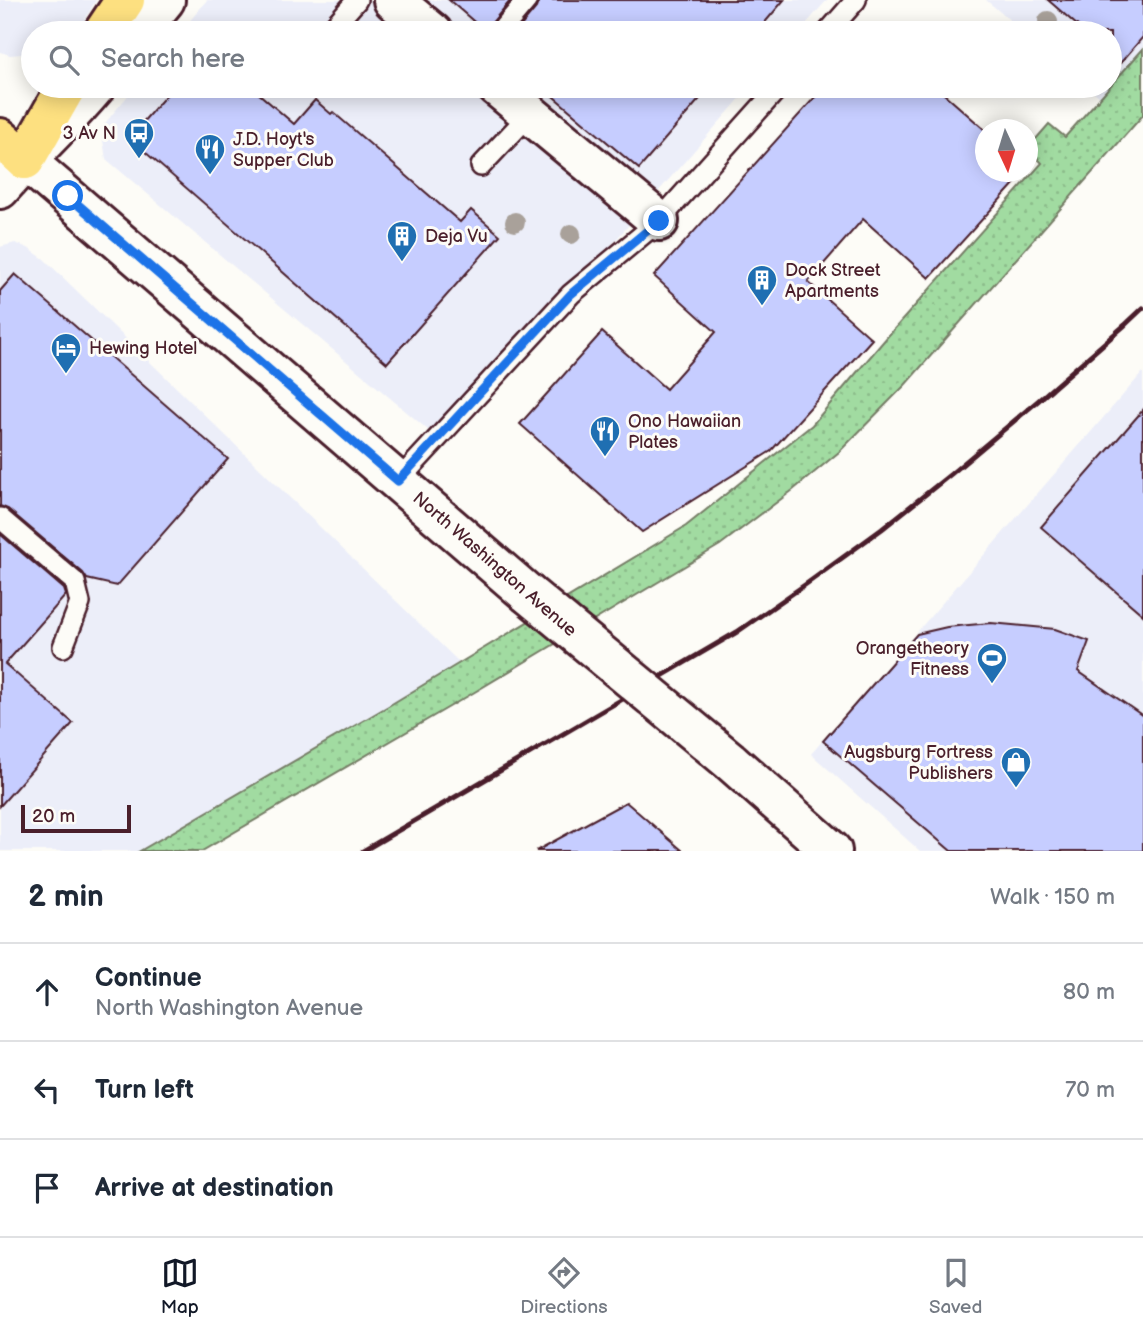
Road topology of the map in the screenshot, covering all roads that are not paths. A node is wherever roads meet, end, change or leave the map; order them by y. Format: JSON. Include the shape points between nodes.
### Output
{"nodes":[{"id":1,"x":125,"y":0,"type":"edge"},
{"id":2,"x":165,"y":0,"type":"edge"},
{"id":3,"x":357,"y":0,"type":"edge"},
{"id":4,"x":393,"y":0,"type":"edge"},
{"id":5,"x":527,"y":0,"type":"edge"},
{"id":6,"x":856,"y":0,"type":"edge"},
{"id":7,"x":111,"y":21,"type":"edge"},
{"id":8,"x":148,"y":21,"type":"edge"},
{"id":9,"x":339,"y":21,"type":"edge"},
{"id":10,"x":418,"y":21,"type":"edge"},
{"id":11,"x":509,"y":21,"type":"edge"},
{"id":12,"x":838,"y":21,"type":"edge"},
{"id":13,"x":56,"y":98,"type":"edge"},
{"id":14,"x":86,"y":98,"type":"edge"},
{"id":15,"x":511,"y":98,"type":"edge"},
{"id":16,"x":769,"y":98,"type":"edge"},
{"id":17,"x":530,"y":114,"type":"junction"},
{"id":18,"x":13,"y":149,"type":"edge"},
{"id":19,"x":481,"y":166,"type":"dead end"},
{"id":20,"x":0,"y":189,"type":"edge"},
{"id":21,"x":659,"y":221,"type":"junction"},
{"id":22,"x":398,"y":481,"type":"junction"},
{"id":23,"x":0,"y":518,"type":"edge"},
{"id":24,"x":63,"y":648,"type":"dead end"},
{"id":25,"x":832,"y":851,"type":"edge"}],
"edges":[{"from":1,"to":7,"type":"highway"},
{"from":2,"to":8,"type":"main road"},
{"from":3,"to":9,"type":"lane"},
{"from":4,"to":10,"type":"main road"},
{"from":5,"to":11,"type":"lane"},
{"from":6,"to":12,"type":"lane"},
{"from":13,"to":18,"type":"highway"},
{"from":14,"to":18,"type":"main road"},
{"from":15,"to":17,"type":"main road"},
{"from":16,"to":21,"type":"lane"},
{"from":17,"to":19,"type":"lane"},
{"from":17,"to":21,"type":"main road"},
{"from":18,"to":20,"type":"main road"},
{"from":18,"to":22,"type":"main road","name":"North Washington Avenue"},
{"from":21,"to":22,"type":"lane","via":[[571,294]]},
{"from":22,"to":25,"type":"main road","name":"North Washington Avenue","bridge":true},
{"from":23,"to":24,"type":"lane","via":[[75,582],[80,603]]}]}
